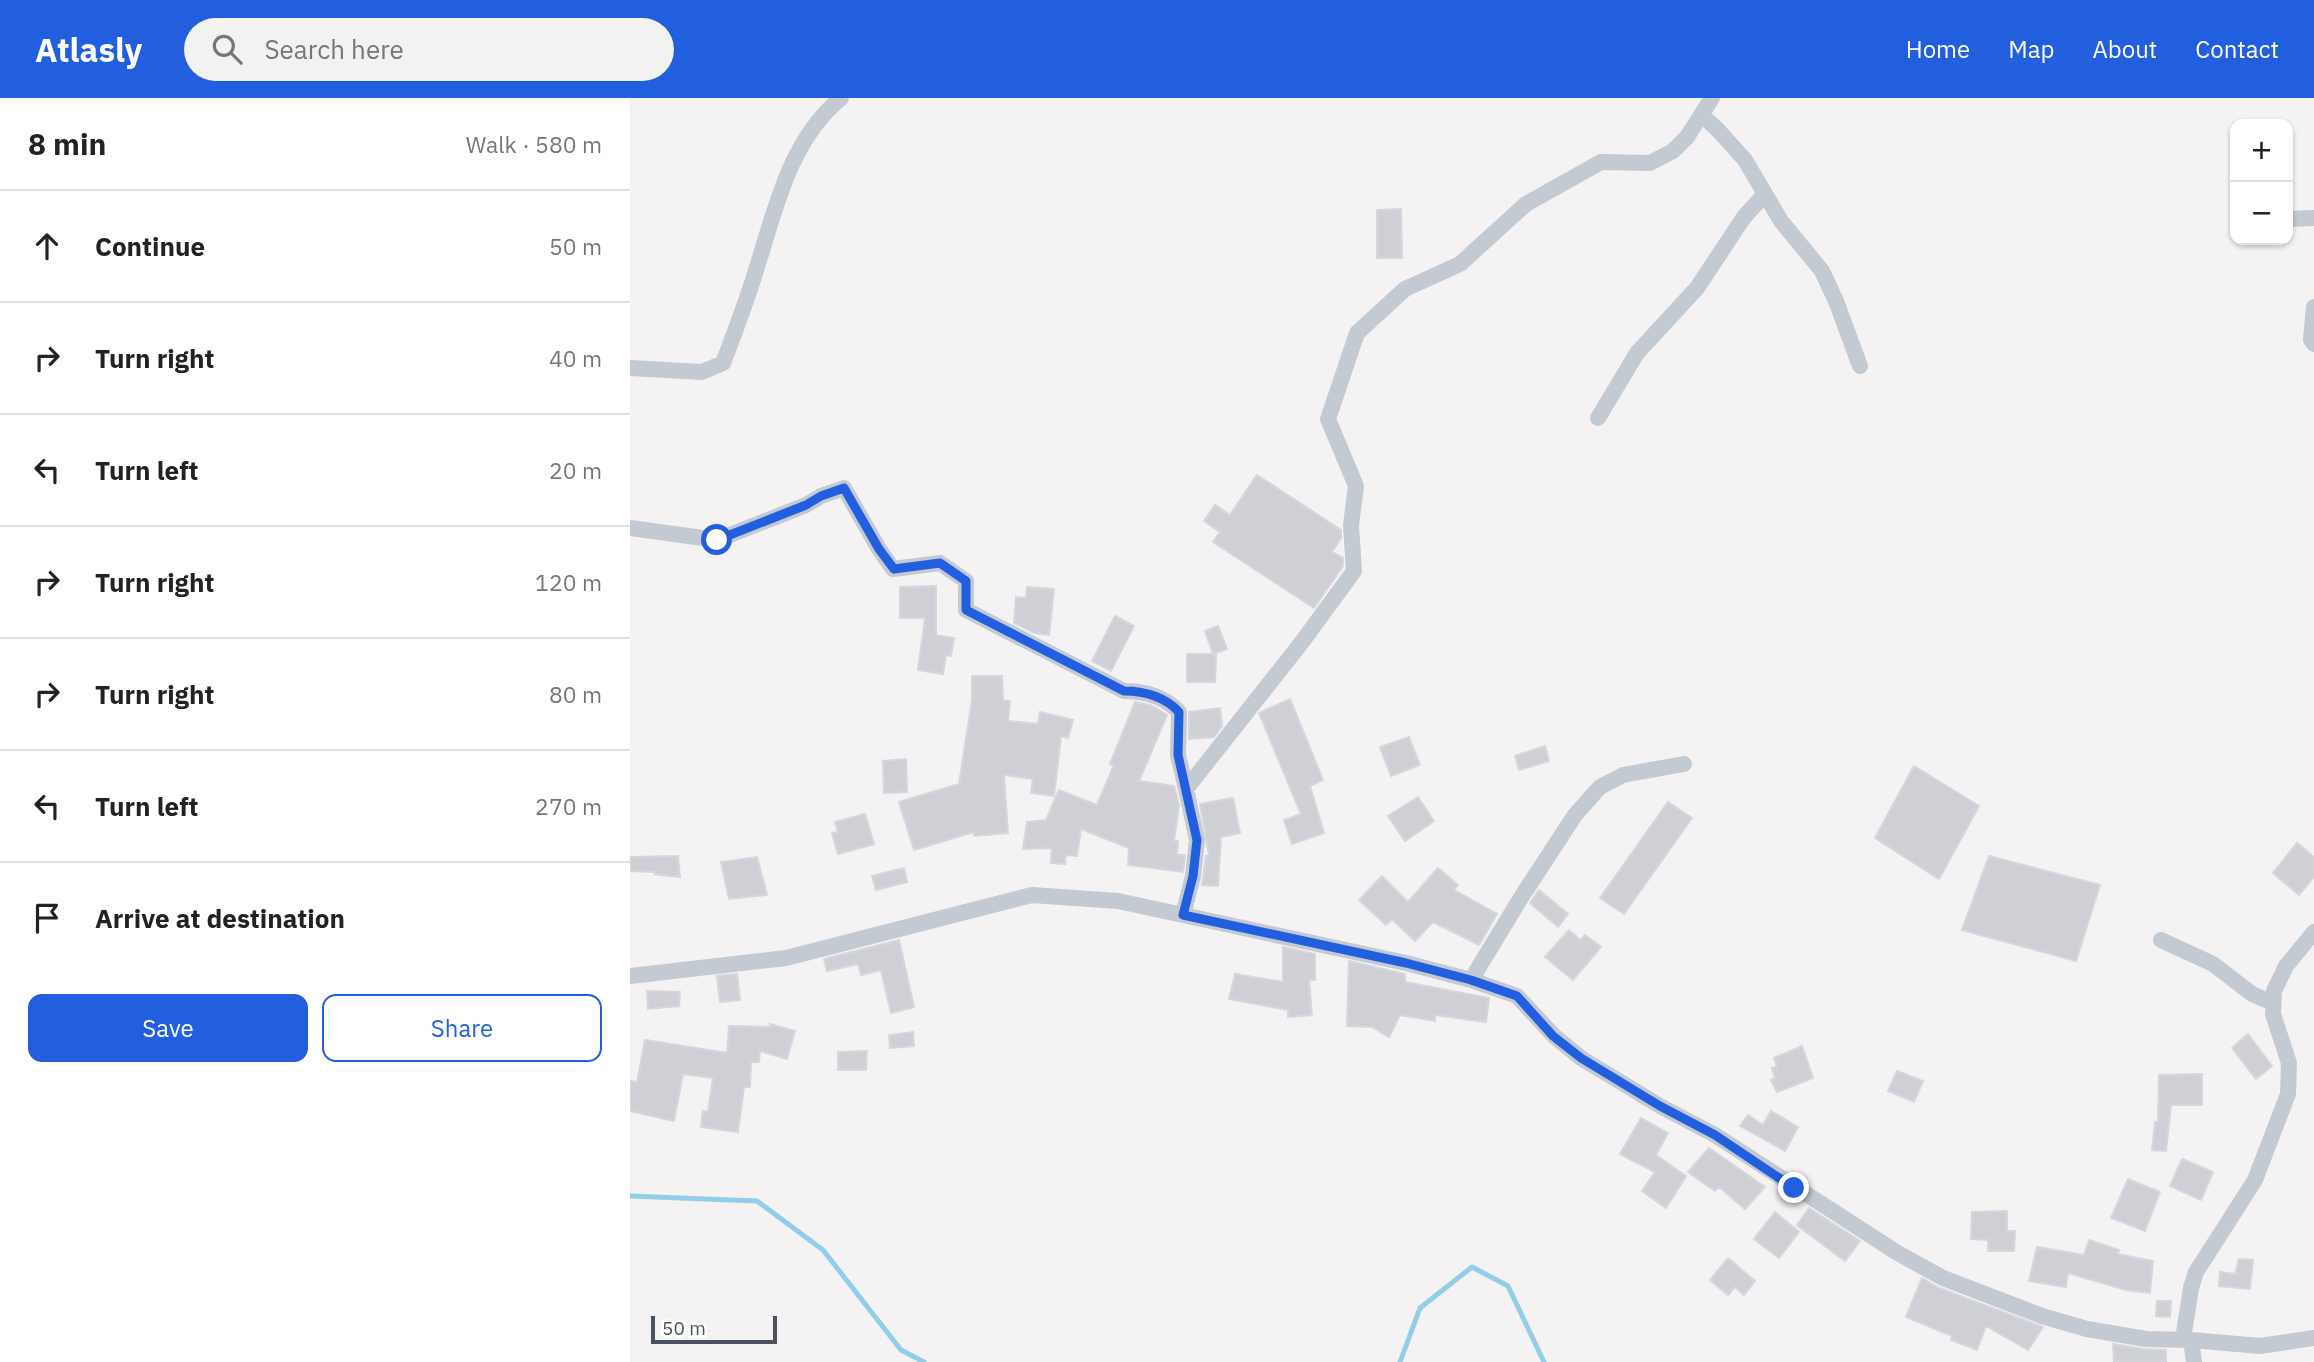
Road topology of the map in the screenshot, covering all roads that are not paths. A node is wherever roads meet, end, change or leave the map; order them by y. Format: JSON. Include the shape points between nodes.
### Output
{"nodes":[{"id":1,"x":841,"y":98,"type":"edge"},
{"id":2,"x":1712,"y":98,"type":"edge"},
{"id":3,"x":1703,"y":116,"type":"junction"},
{"id":4,"x":1765,"y":194,"type":"junction"},
{"id":5,"x":2314,"y":218,"type":"edge"},
{"id":6,"x":2293,"y":219,"type":"edge"},
{"id":7,"x":2314,"y":307,"type":"edge"},
{"id":8,"x":2314,"y":344,"type":"edge"},
{"id":9,"x":1860,"y":366,"type":"dead end"},
{"id":10,"x":630,"y":368,"type":"edge"},
{"id":11,"x":1598,"y":418,"type":"dead end"},
{"id":12,"x":630,"y":528,"type":"edge"},
{"id":13,"x":1684,"y":764,"type":"dead end"},
{"id":14,"x":1186,"y":789,"type":"junction"},
{"id":15,"x":1183,"y":915,"type":"junction"},
{"id":16,"x":2314,"y":932,"type":"edge"},
{"id":17,"x":2161,"y":940,"type":"dead end"},
{"id":18,"x":630,"y":976,"type":"edge"},
{"id":19,"x":1471,"y":980,"type":"junction"},
{"id":20,"x":2273,"y":1003,"type":"junction"},
{"id":21,"x":2314,"y":1338,"type":"edge"},
{"id":22,"x":2187,"y":1339,"type":"junction"},
{"id":23,"x":2194,"y":1362,"type":"edge"}],
"edges":[{"from":1,"to":10,"type":"street","via":[[812,128],[787,170],[723,363],[702,372]]},
{"from":2,"to":3,"type":"street"},
{"from":3,"to":4,"type":"street","via":[[1739,153]]},
{"from":3,"to":14,"type":"street","via":[[1673,151],[1650,163],[1601,162],[1526,204],[1460,264],[1405,289],[1357,333],[1328,419],[1356,486],[1351,525],[1354,570]]},
{"from":4,"to":9,"type":"street","via":[[1822,271]]},
{"from":4,"to":11,"type":"street","via":[[1731,234],[1697,288],[1637,353]]},
{"from":5,"to":6,"type":"street"},
{"from":7,"to":8,"type":"street"},
{"from":12,"to":14,"type":"street","via":[[717,540],[844,488],[894,569],[940,563],[966,581],[966,610],[1124,691],[1172,704],[1179,712],[1178,755]]},
{"from":13,"to":19,"type":"street","via":[[1623,775],[1600,787],[1575,815]]},
{"from":14,"to":15,"type":"street","via":[[1197,840]]},
{"from":15,"to":18,"type":"street","via":[[1118,901],[1032,895],[786,958]]},
{"from":15,"to":19,"type":"street"},
{"from":16,"to":20,"type":"street","via":[[2279,977]]},
{"from":17,"to":20,"type":"street","via":[[2213,964],[2252,994]]},
{"from":19,"to":22,"type":"street","via":[[1517,996],[1553,1036],[1581,1058],[1715,1135],[1942,1279],[2087,1329],[2146,1339]]},
{"from":20,"to":22,"type":"street","via":[[2289,1063],[2288,1094],[2255,1180],[2196,1272]]},
{"from":21,"to":22,"type":"street","via":[[2260,1346]]},
{"from":22,"to":23,"type":"street"}]}
